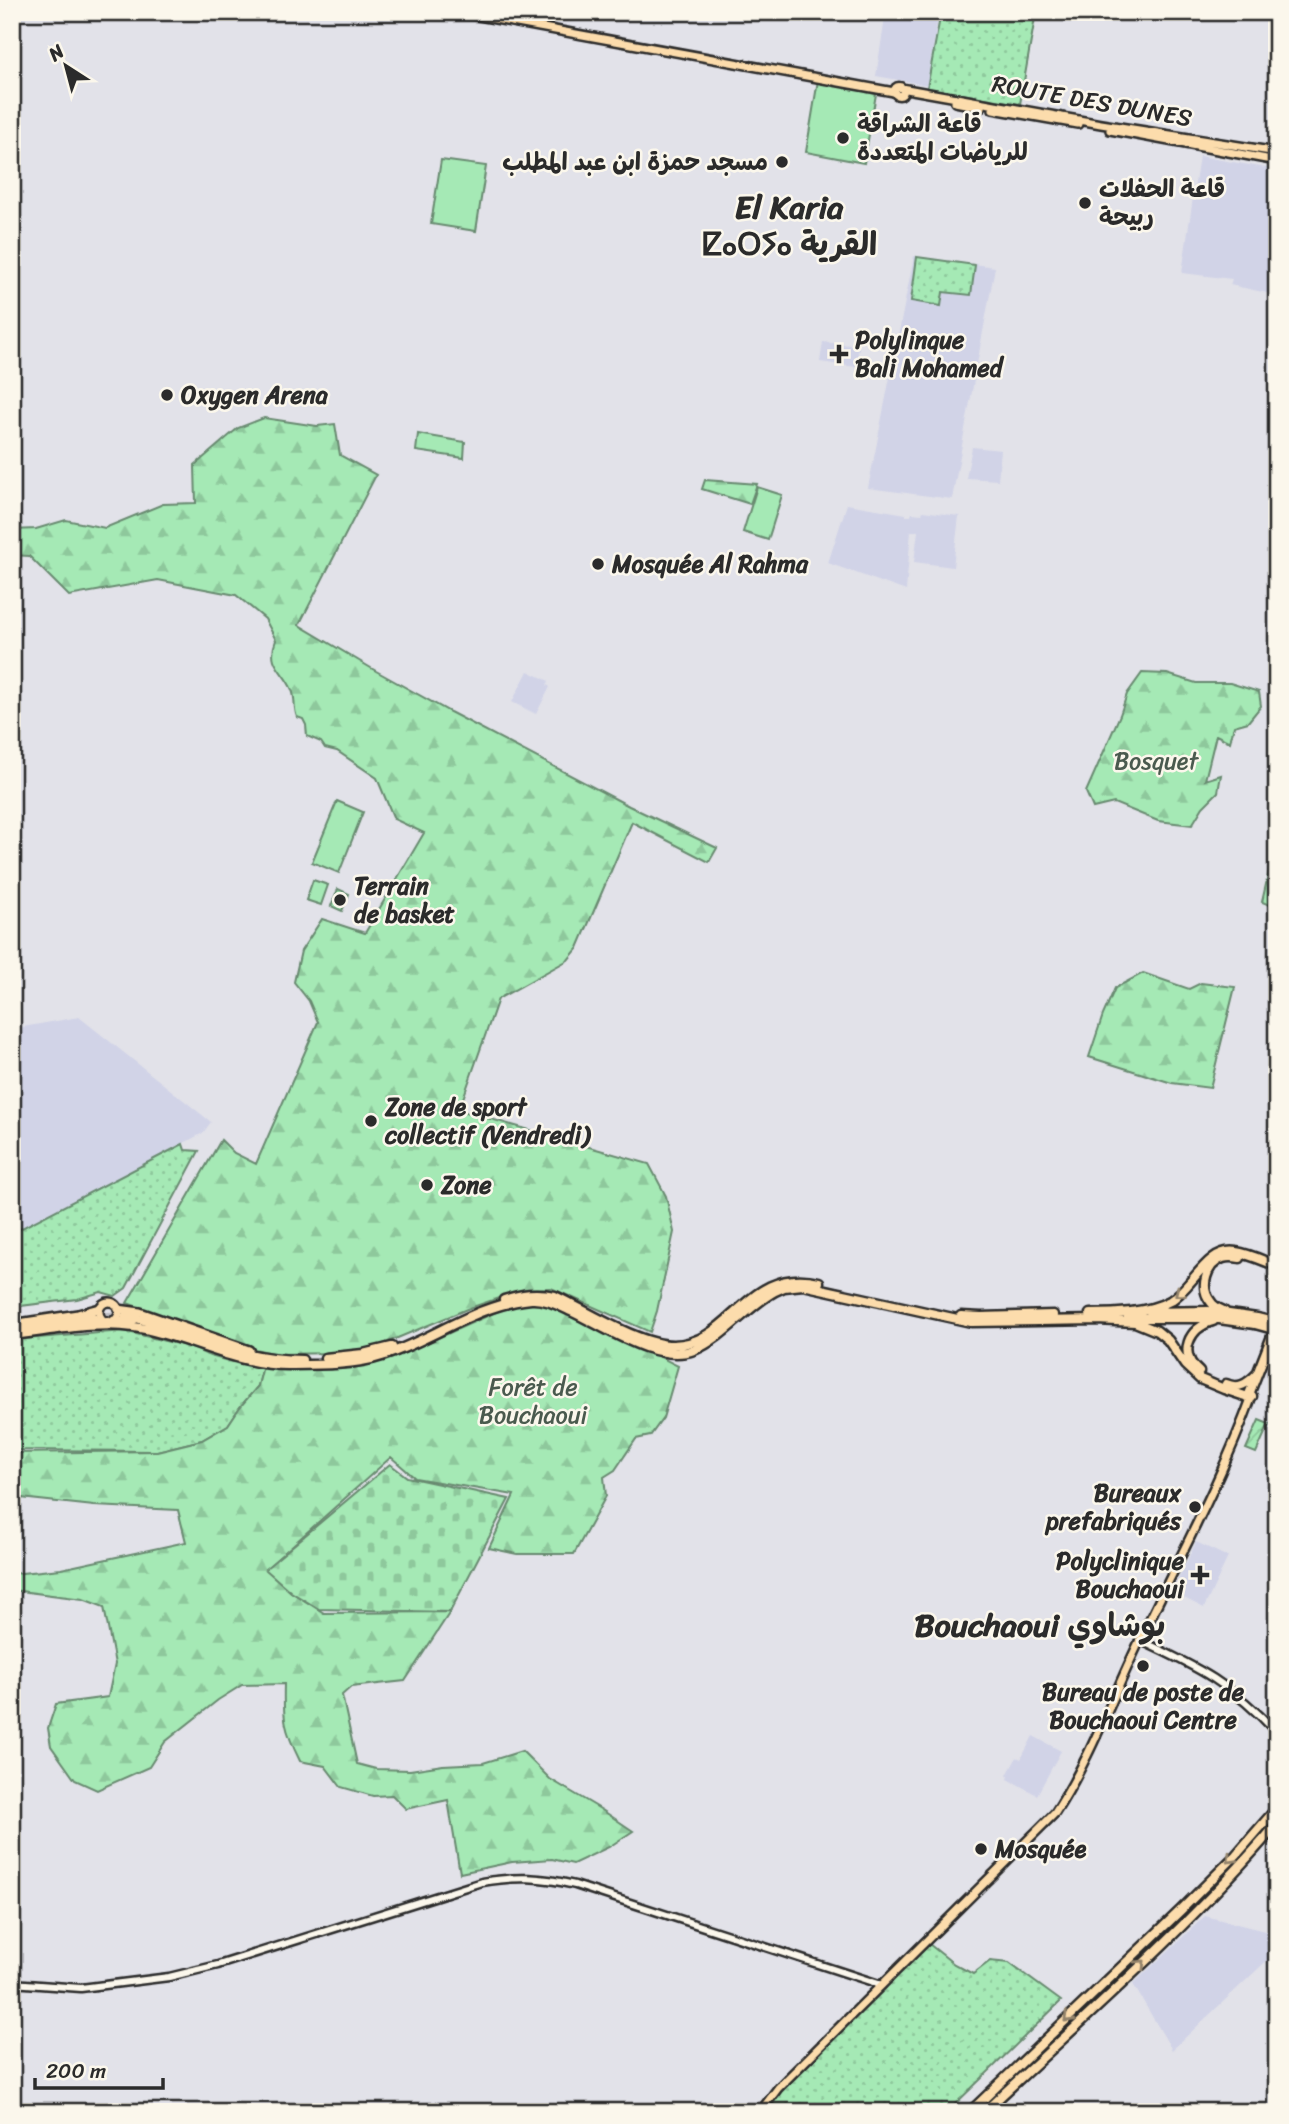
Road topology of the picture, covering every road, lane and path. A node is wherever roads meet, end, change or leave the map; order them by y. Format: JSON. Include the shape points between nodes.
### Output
{"nodes":[{"id":1,"x":439,"y":12,"type":"edge"},
{"id":2,"x":477,"y":12,"type":"edge"},
{"id":3,"x":899,"y":90,"type":"junction"},
{"id":4,"x":1277,"y":152,"type":"edge"},
{"id":5,"x":1277,"y":161,"type":"edge"},
{"id":6,"x":1275,"y":1268,"type":"edge"},
{"id":7,"x":100,"y":1308,"type":"junction"},
{"id":8,"x":118,"y":1309,"type":"junction"},
{"id":9,"x":126,"y":1314,"type":"tunnel mouth"},
{"id":10,"x":1105,"y":1314,"type":"junction"},
{"id":11,"x":93,"y":1317,"type":"tunnel mouth"},
{"id":12,"x":1226,"y":1317,"type":"junction"},
{"id":13,"x":1097,"y":1320,"type":"junction"},
{"id":14,"x":111,"y":1321,"type":"junction"},
{"id":15,"x":1256,"y":1321,"type":"junction"},
{"id":16,"x":1277,"y":1323,"type":"edge"},
{"id":17,"x":12,"y":1324,"type":"edge"},
{"id":18,"x":1277,"y":1331,"type":"edge"},
{"id":19,"x":12,"y":1332,"type":"edge"},
{"id":20,"x":226,"y":1354,"type":"junction"},
{"id":21,"x":272,"y":1359,"type":"junction"},
{"id":22,"x":1257,"y":1374,"type":"junction"},
{"id":23,"x":1228,"y":1388,"type":"junction"},
{"id":24,"x":1249,"y":1398,"type":"junction"},
{"id":25,"x":1139,"y":1640,"type":"junction"},
{"id":26,"x":1277,"y":1733,"type":"edge"},
{"id":27,"x":1277,"y":1808,"type":"edge"},
{"id":28,"x":1277,"y":1824,"type":"edge"},
{"id":29,"x":12,"y":1983,"type":"edge"},
{"id":30,"x":882,"y":1985,"type":"junction"},
{"id":31,"x":760,"y":2112,"type":"edge"},
{"id":32,"x":970,"y":2112,"type":"edge"},
{"id":33,"x":984,"y":2112,"type":"edge"}],
"edges":[{"from":1,"to":3,"type":"main road","name":"ROUTE DES DUNES"},
{"from":2,"to":3,"type":"main road","name":"ROUTE DES DUNES"},
{"from":3,"to":4,"type":"main road","name":"ROUTE DES DUNES"},
{"from":3,"to":5,"type":"main road","name":"ROUTE DES DUNES"},
{"from":6,"to":10,"type":"highway","one_way":true,"via":[[1241,1253],[1225,1252],[1209,1260],[1168,1302]]},
{"from":6,"to":12,"type":"highway","via":[[1236,1257],[1214,1264],[1205,1279],[1206,1294]]},
{"from":7,"to":8,"type":"main road","via":[[110,1302]]},
{"from":7,"to":14,"type":"main road","via":[[101,1317]]},
{"from":7,"to":17,"type":"main road"},
{"from":8,"to":14,"type":"main road"},
{"from":8,"to":21,"type":"main road","via":[[140,1312]]},
{"from":9,"to":21,"type":"highway","via":[[210,1344]]},
{"from":10,"to":12,"type":"highway","via":[[1182,1310]]},
{"from":10,"to":21,"type":"highway","via":[[968,1317],[794,1279],[764,1289],[705,1335],[674,1346],[648,1341],[555,1296],[535,1293],[491,1304],[376,1352]]},
{"from":11,"to":19,"type":"highway"},
{"from":12,"to":13,"type":"highway"},
{"from":12,"to":15,"type":"highway"},
{"from":12,"to":23,"type":"highway","via":[[1197,1329],[1188,1353],[1196,1369]]},
{"from":13,"to":20,"type":"highway","via":[[971,1322],[794,1285],[767,1295],[703,1345],[674,1354],[532,1299],[476,1315],[371,1359],[284,1365]]},
{"from":13,"to":23,"type":"highway","via":[[1135,1322],[1157,1331],[1193,1374]]},
{"from":14,"to":19,"type":"main road"},
{"from":14,"to":20,"type":"main road","via":[[145,1324]]},
{"from":15,"to":16,"type":"highway","bridge":true},
{"from":15,"to":18,"type":"highway","bridge":true},
{"from":16,"to":22,"type":"highway"},
{"from":18,"to":24,"type":"highway"},
{"from":19,"to":20,"type":"highway","via":[[125,1326]]},
{"from":22,"to":23,"type":"highway","via":[[1246,1384]]},
{"from":22,"to":24,"type":"highway"},
{"from":23,"to":24,"type":"highway"},
{"from":24,"to":25,"type":"main road","via":[[1223,1469]]},
{"from":25,"to":26,"type":"main road","via":[[1228,1687]]},
{"from":25,"to":30,"type":"main road","via":[[1090,1753],[1055,1813]]},
{"from":27,"to":32,"type":"highway","one_way":true,"via":[[1181,1910]]},
{"from":33,"to":28,"type":"highway","one_way":true,"via":[[1176,1930]]},
{"from":29,"to":30,"type":"main road","via":[[81,1988],[169,1977],[482,1882],[522,1877],[575,1885]]},
{"from":30,"to":31,"type":"main road","via":[[778,2088]]}]}
